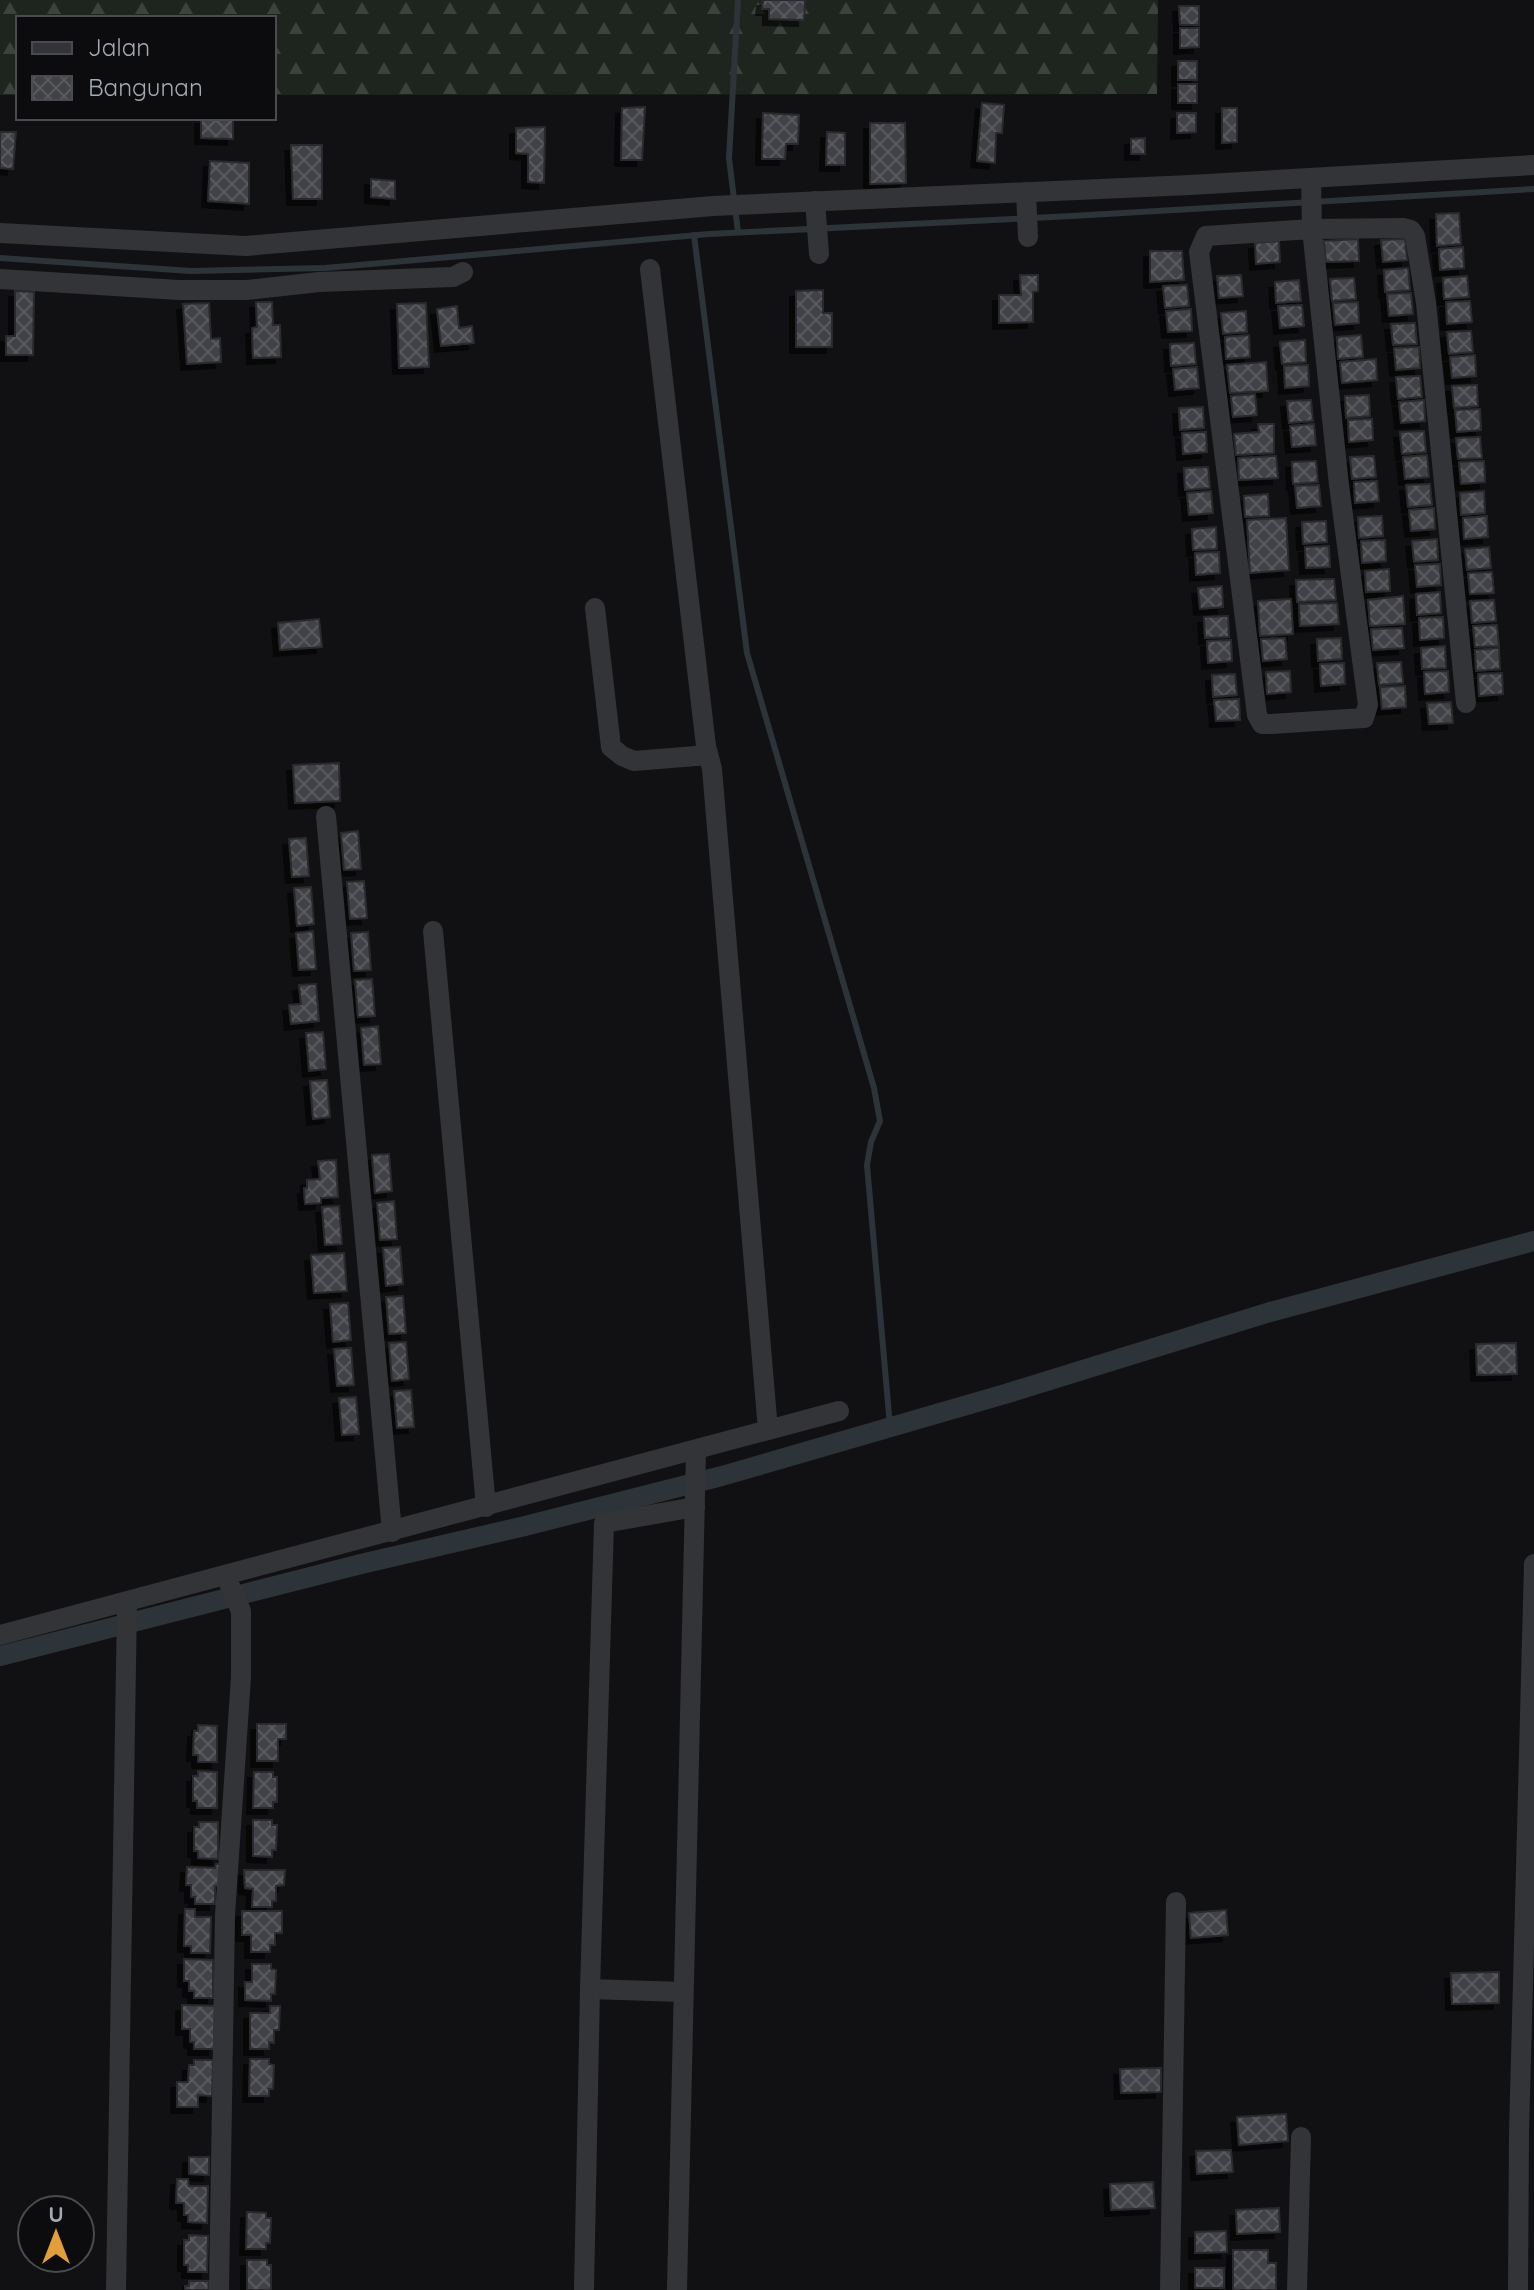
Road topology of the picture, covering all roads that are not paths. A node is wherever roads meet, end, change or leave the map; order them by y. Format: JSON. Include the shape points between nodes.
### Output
{"nodes":[{"id":1,"x":1534,"y":165,"type":"edge"},
{"id":2,"x":1311,"y":183,"type":"junction"},
{"id":3,"x":1026,"y":198,"type":"junction"},
{"id":4,"x":816,"y":208,"type":"junction"},
{"id":5,"x":1312,"y":222,"type":"junction"},
{"id":6,"x":0,"y":233,"type":"edge"},
{"id":7,"x":1027,"y":234,"type":"dead end"},
{"id":8,"x":819,"y":249,"type":"dead end"},
{"id":9,"x":650,"y":269,"type":"dead end"},
{"id":10,"x":463,"y":272,"type":"dead end"},
{"id":11,"x":0,"y":279,"type":"edge"},
{"id":12,"x":595,"y":608,"type":"dead end"},
{"id":13,"x":1466,"y":703,"type":"dead end"},
{"id":14,"x":708,"y":755,"type":"junction"},
{"id":15,"x":326,"y":816,"type":"dead end"},
{"id":16,"x":433,"y":931,"type":"dead end"},
{"id":17,"x":839,"y":1411,"type":"dead end"},
{"id":18,"x":768,"y":1430,"type":"junction"},
{"id":19,"x":696,"y":1456,"type":"junction"},
{"id":20,"x":695,"y":1502,"type":"junction"},
{"id":21,"x":486,"y":1507,"type":"junction"},
{"id":22,"x":392,"y":1532,"type":"junction"},
{"id":23,"x":1534,"y":1564,"type":"edge"},
{"id":24,"x":226,"y":1578,"type":"junction"},
{"id":25,"x":127,"y":1603,"type":"junction"},
{"id":26,"x":0,"y":1635,"type":"edge"},
{"id":27,"x":1176,"y":1902,"type":"dead end"},
{"id":28,"x":590,"y":1989,"type":"junction"},
{"id":29,"x":683,"y":1992,"type":"junction"},
{"id":30,"x":1301,"y":2137,"type":"dead end"},
{"id":31,"x":116,"y":2290,"type":"edge"},
{"id":32,"x":219,"y":2290,"type":"edge"},
{"id":33,"x":584,"y":2290,"type":"edge"},
{"id":34,"x":677,"y":2290,"type":"edge"},
{"id":35,"x":1170,"y":2290,"type":"edge"},
{"id":36,"x":1297,"y":2290,"type":"edge"},
{"id":37,"x":1518,"y":2290,"type":"edge"}],
"edges":[{"from":1,"to":2,"type":"street"},
{"from":2,"to":3,"type":"street"},
{"from":2,"to":5,"type":"street"},
{"from":3,"to":4,"type":"street"},
{"from":3,"to":7,"type":"street"},
{"from":4,"to":6,"type":"street","via":[[731,205],[246,246]]},
{"from":4,"to":8,"type":"street"},
{"from":5,"to":5,"type":"street","via":[[1206,236],[1199,252],[1262,724],[1364,718],[1368,705]]},
{"from":5,"to":13,"type":"street","via":[[1404,228],[1415,236]]},
{"from":9,"to":14,"type":"street"},
{"from":10,"to":11,"type":"street","via":[[453,277],[247,290]]},
{"from":12,"to":14,"type":"street","via":[[611,747],[634,761]]},
{"from":14,"to":18,"type":"street"},
{"from":15,"to":22,"type":"street"},
{"from":16,"to":21,"type":"street"},
{"from":17,"to":18,"type":"street"},
{"from":18,"to":19,"type":"street"},
{"from":19,"to":20,"type":"street"},
{"from":19,"to":21,"type":"street"},
{"from":20,"to":28,"type":"street","via":[[604,1523]]},
{"from":20,"to":29,"type":"street"},
{"from":21,"to":22,"type":"street"},
{"from":22,"to":24,"type":"street"},
{"from":23,"to":37,"type":"street"},
{"from":24,"to":25,"type":"street"},
{"from":24,"to":32,"type":"street","via":[[241,1611],[241,1677],[225,1915]]},
{"from":25,"to":26,"type":"street"},
{"from":25,"to":31,"type":"street"},
{"from":27,"to":35,"type":"street"},
{"from":28,"to":29,"type":"street"},
{"from":28,"to":33,"type":"street"},
{"from":29,"to":34,"type":"street"},
{"from":30,"to":36,"type":"street"}]}
